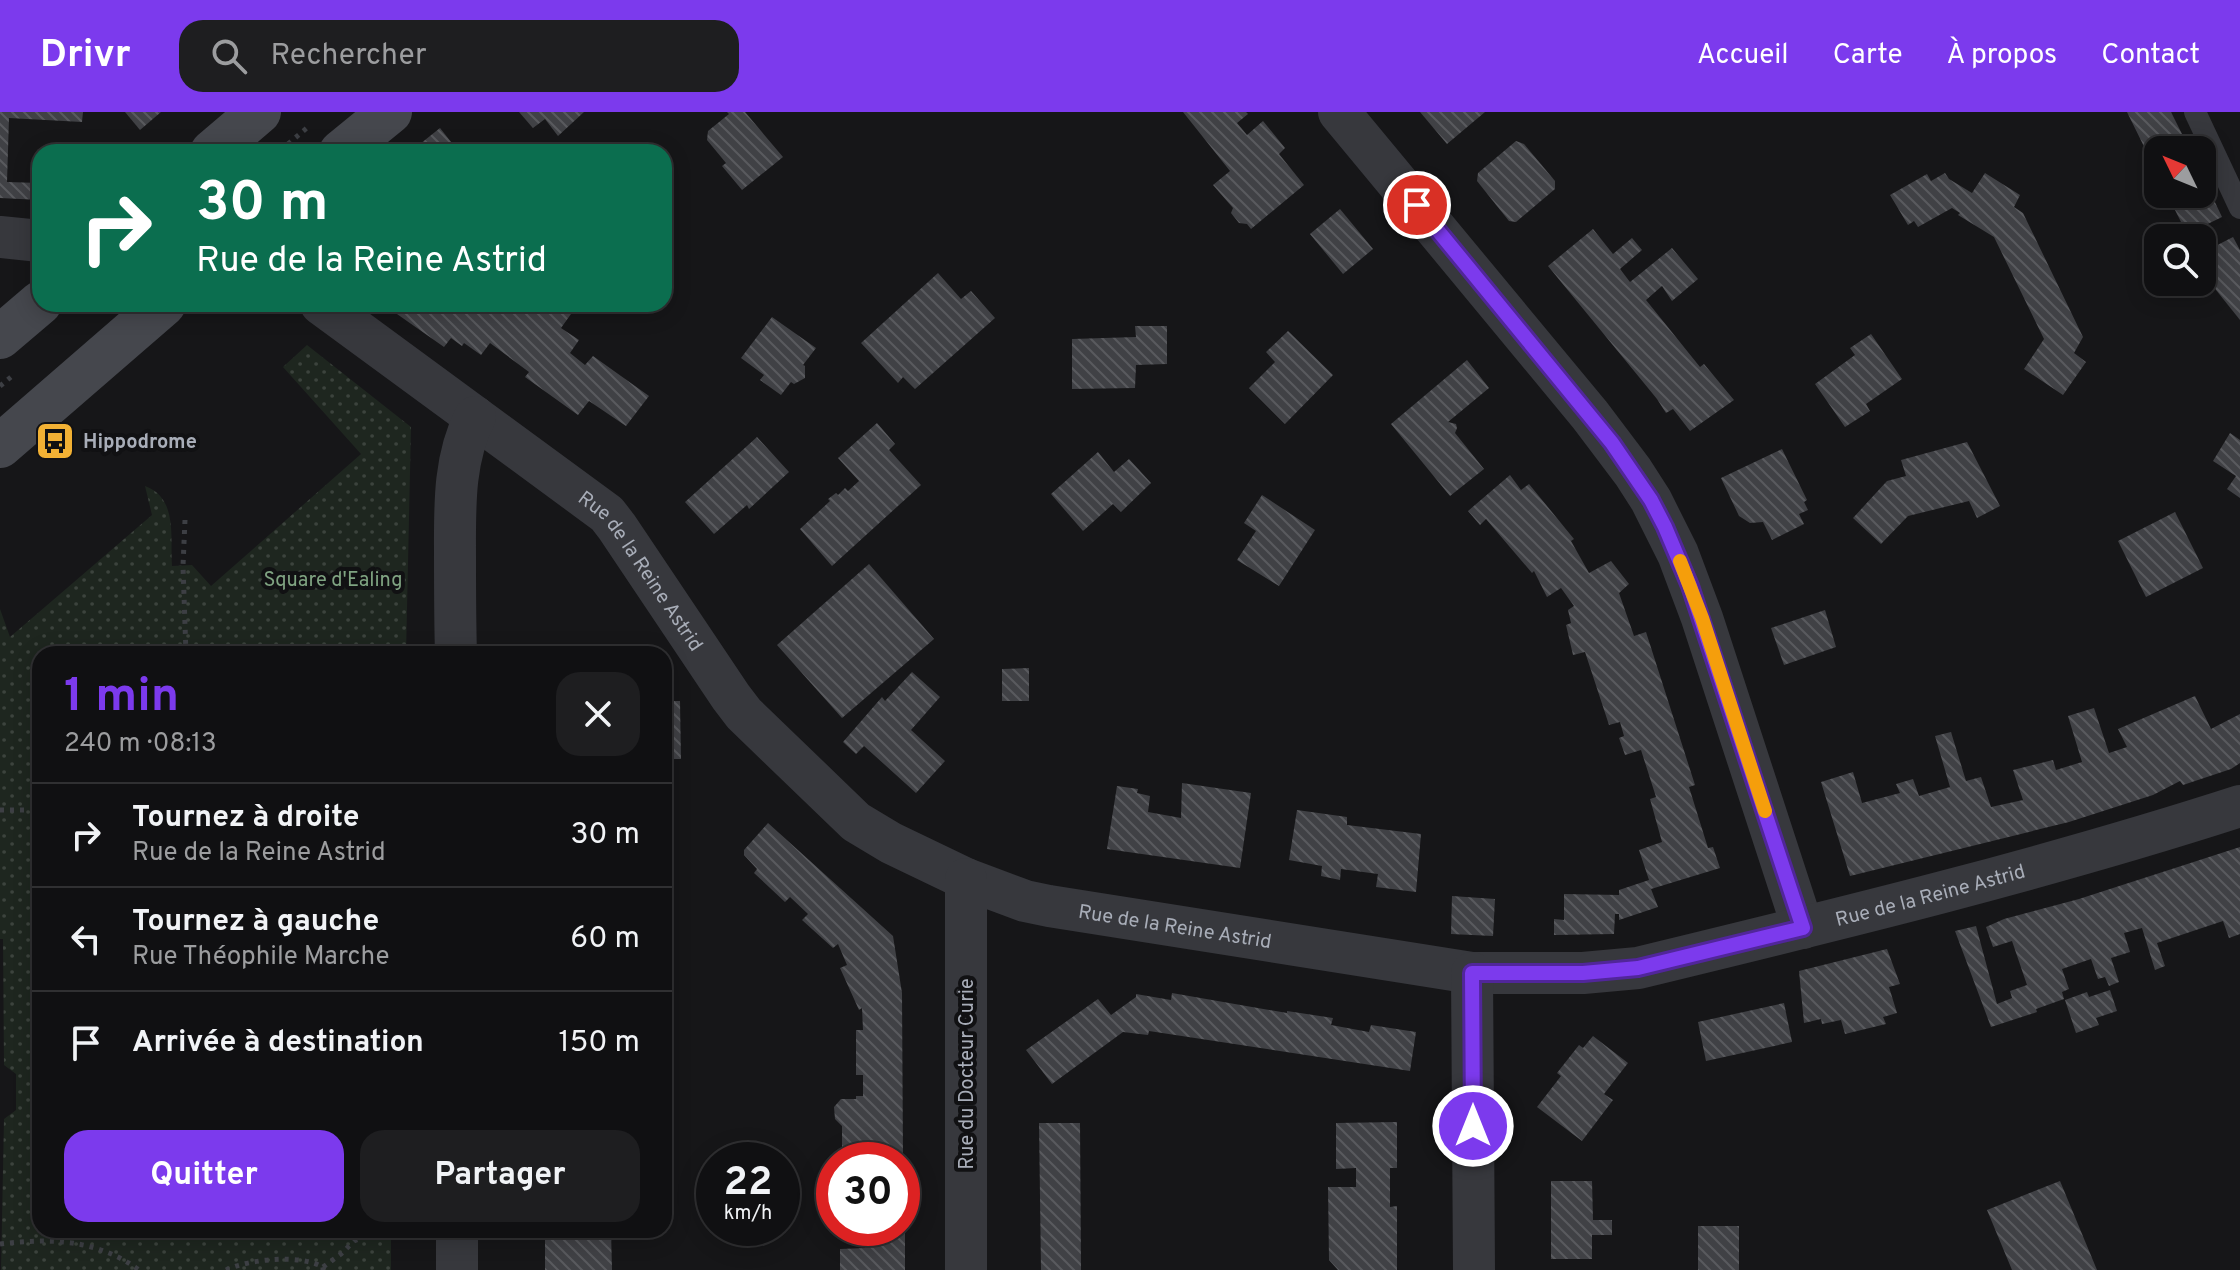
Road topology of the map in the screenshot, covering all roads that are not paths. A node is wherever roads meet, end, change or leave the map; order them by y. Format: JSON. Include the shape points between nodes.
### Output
{"nodes":[{"id":1,"x":259,"y":112,"type":"edge"},
{"id":2,"x":390,"y":112,"type":"edge"},
{"id":3,"x":1339,"y":112,"type":"edge"},
{"id":4,"x":2195,"y":112,"type":"edge"},
{"id":5,"x":327,"y":137,"type":"edge"},
{"id":6,"x":221,"y":144,"type":"edge"},
{"id":7,"x":2240,"y":208,"type":"edge"},
{"id":8,"x":0,"y":237,"type":"edge"},
{"id":9,"x":32,"y":240,"type":"edge"},
{"id":10,"x":32,"y":310,"type":"edge"},
{"id":11,"x":155,"y":312,"type":"edge"},
{"id":12,"x":332,"y":312,"type":"edge"},
{"id":13,"x":0,"y":337,"type":"edge"},
{"id":14,"x":475,"y":417,"type":"junction"},
{"id":15,"x":0,"y":446,"type":"edge"},
{"id":16,"x":456,"y":646,"type":"edge"},
{"id":17,"x":2240,"y":806,"type":"edge"},
{"id":18,"x":966,"y":879,"type":"junction"},
{"id":19,"x":1803,"y":928,"type":"junction"},
{"id":20,"x":1472,"y":973,"type":"junction"},
{"id":21,"x":457,"y":1238,"type":"edge"},
{"id":22,"x":457,"y":1270,"type":"edge"},
{"id":23,"x":966,"y":1270,"type":"edge"},
{"id":24,"x":1474,"y":1270,"type":"edge"}],
"edges":[{"from":1,"to":6,"type":"main road"},
{"from":2,"to":5,"type":"main road"},
{"from":3,"to":19,"type":"street","via":[[1597,425],[1651,500],[1702,618]]},
{"from":4,"to":7,"type":"lane"},
{"from":8,"to":9,"type":"street"},
{"from":10,"to":13,"type":"main road"},
{"from":11,"to":15,"type":"main road"},
{"from":12,"to":14,"type":"street","name":"Rue de la Reine Astrid"},
{"from":14,"to":16,"type":"street","via":[[461,452],[455,496]]},
{"from":14,"to":18,"type":"street","name":"Rue de la Reine Astrid","via":[[607,514],[744,714],[856,822]]},
{"from":17,"to":19,"type":"street","name":"Rue de la Reine Astrid","via":[[2095,851]]},
{"from":18,"to":20,"type":"street","name":"Rue de la Reine Astrid","via":[[1049,906]]},
{"from":18,"to":23,"type":"street","name":"Rue du Docteur Curie"},
{"from":19,"to":20,"type":"street","name":"Rue de la Reine Astrid","via":[[1638,968]]},
{"from":20,"to":24,"type":"street"},
{"from":21,"to":22,"type":"street"}]}
